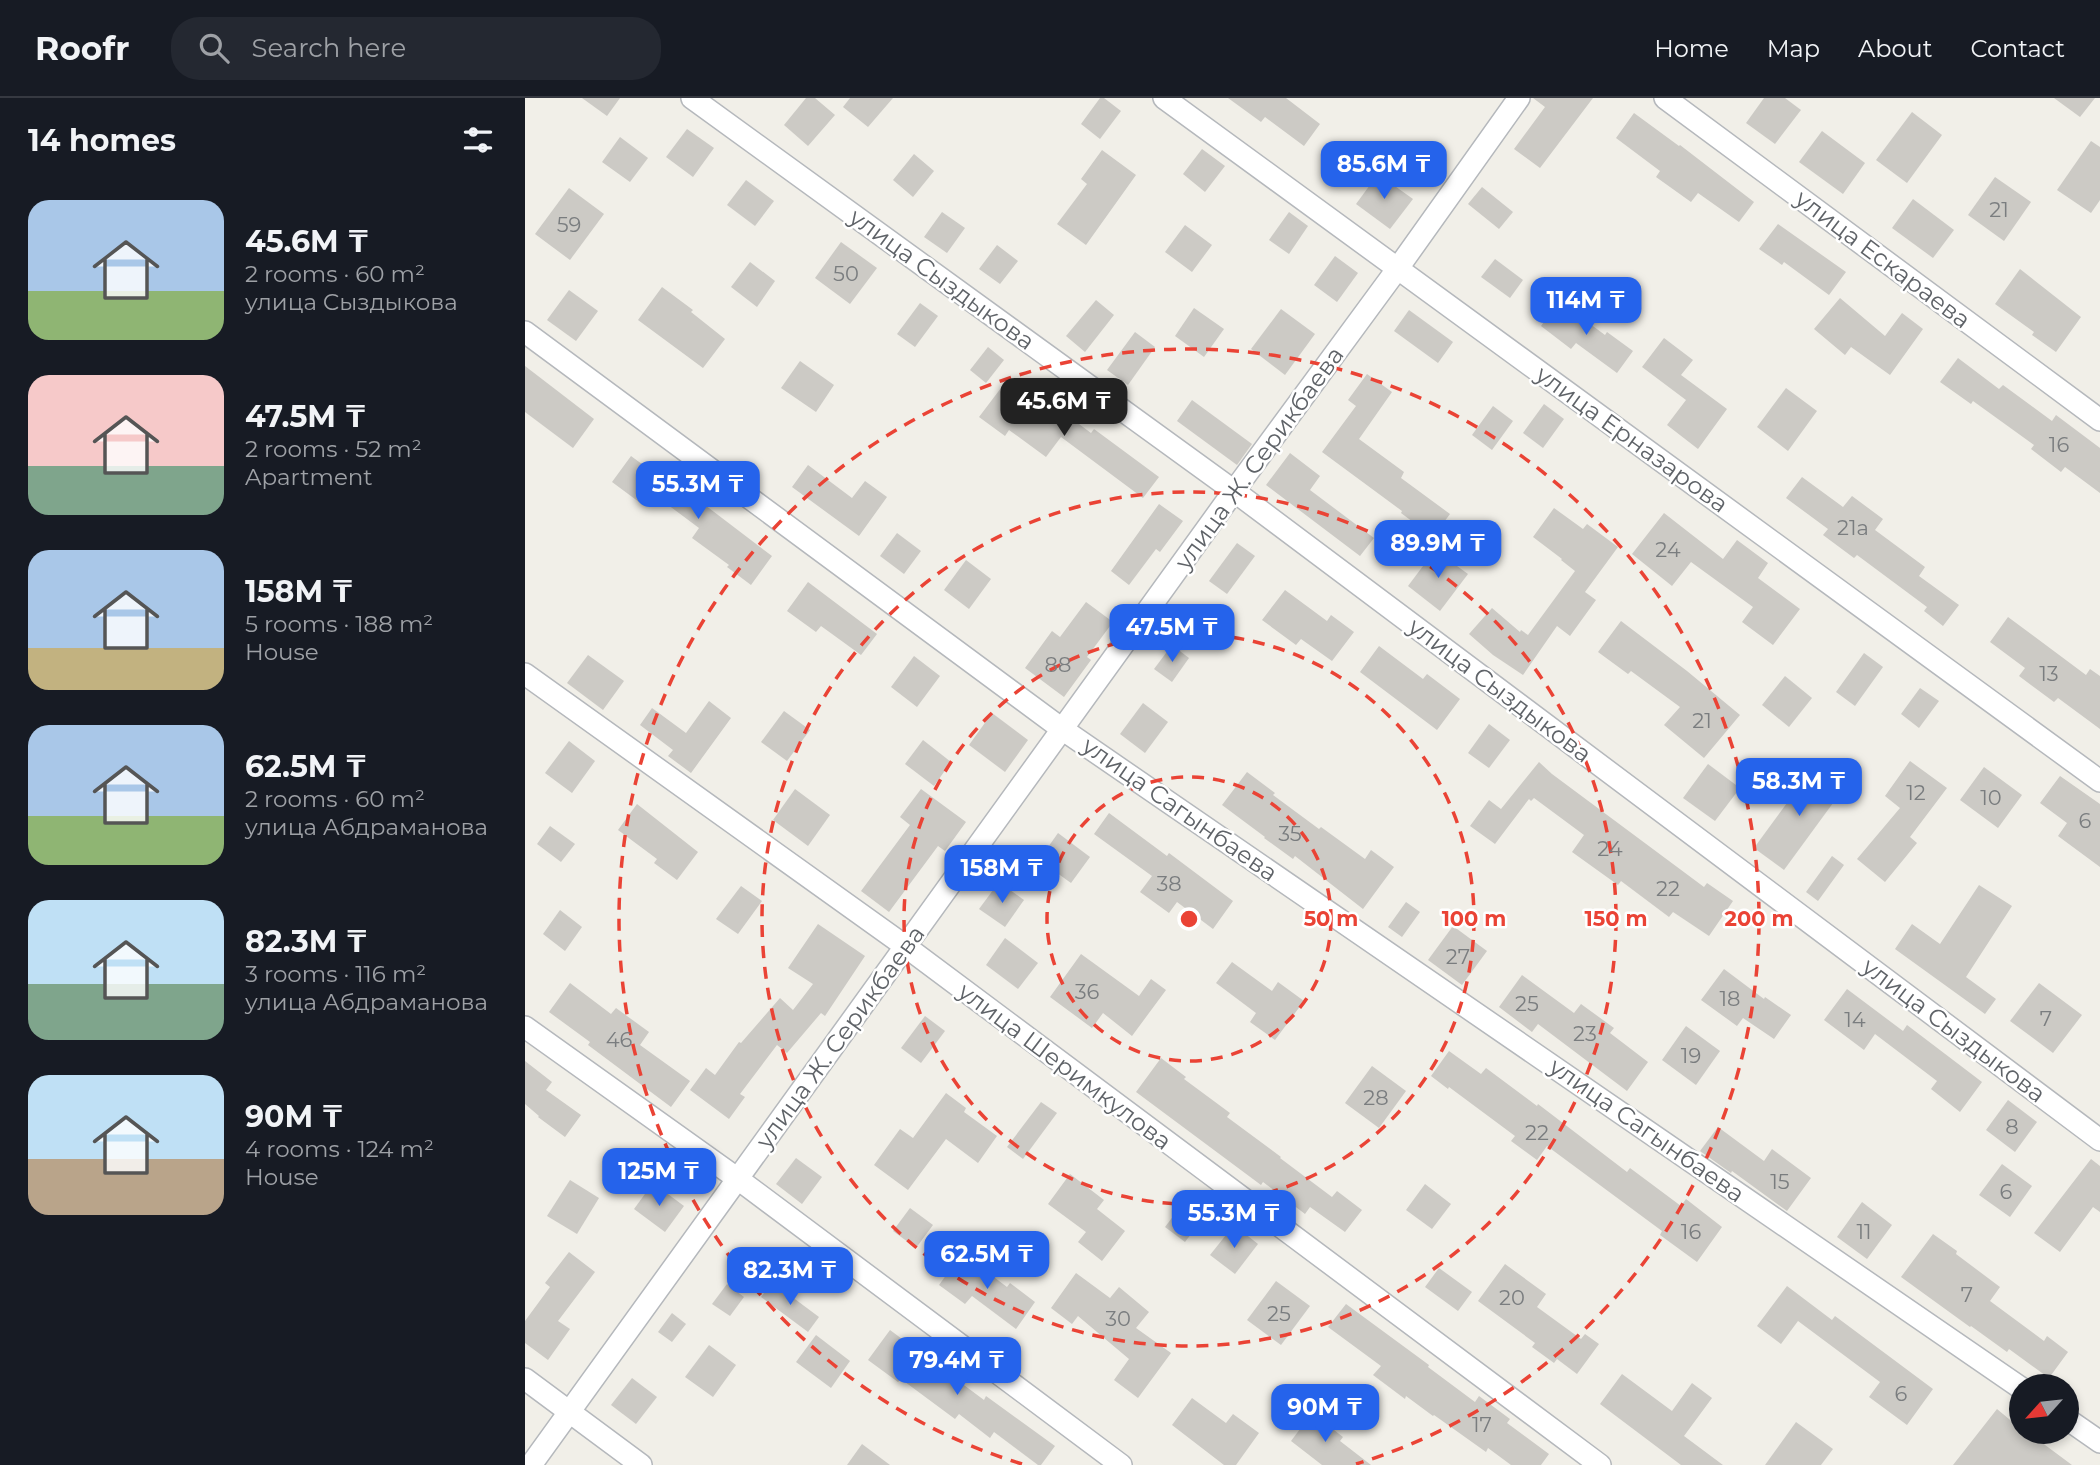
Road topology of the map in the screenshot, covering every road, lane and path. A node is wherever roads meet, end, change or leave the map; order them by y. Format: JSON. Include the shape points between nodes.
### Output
{"nodes":[{"id":1,"x":692,"y":98,"type":"edge"},
{"id":2,"x":1164,"y":98,"type":"edge"},
{"id":3,"x":1519,"y":98,"type":"edge"},
{"id":4,"x":1665,"y":98,"type":"edge"},
{"id":5,"x":1398,"y":268,"type":"junction"},
{"id":6,"x":525,"y":331,"type":"edge"},
{"id":7,"x":2100,"y":420,"type":"edge"},
{"id":8,"x":1234,"y":491,"type":"junction"},
{"id":9,"x":525,"y":674,"type":"edge"},
{"id":10,"x":1062,"y":729,"type":"junction"},
{"id":11,"x":2100,"y":781,"type":"edge"},
{"id":12,"x":905,"y":946,"type":"junction"},
{"id":13,"x":525,"y":1027,"type":"edge"},
{"id":14,"x":2100,"y":1140,"type":"edge"},
{"id":15,"x":737,"y":1179,"type":"junction"},
{"id":16,"x":525,"y":1379,"type":"edge"},
{"id":17,"x":2009,"y":1380,"type":"edge"},
{"id":18,"x":569,"y":1411,"type":"junction"},
{"id":19,"x":2079,"y":1427,"type":"edge"},
{"id":20,"x":2100,"y":1442,"type":"edge"},
{"id":21,"x":531,"y":1465,"type":"edge"},
{"id":22,"x":641,"y":1465,"type":"edge"},
{"id":23,"x":1121,"y":1465,"type":"edge"},
{"id":24,"x":1600,"y":1465,"type":"edge"}],
"edges":[{"from":1,"to":8,"type":"street","name":"улица Сыздыкова"},
{"from":2,"to":5,"type":"street","name":"улица Ерназарова"},
{"from":3,"to":5,"type":"street","name":"улица Ж. Серикбаева"},
{"from":4,"to":7,"type":"street","name":"улица Ескараева"},
{"from":5,"to":8,"type":"street","name":"улица Ж. Серикбаева"},
{"from":5,"to":11,"type":"street","name":"улица Ерназарова"},
{"from":6,"to":10,"type":"street","name":"улица Сагынбаева"},
{"from":8,"to":10,"type":"street","name":"улица Ж. Серикбаева"},
{"from":8,"to":14,"type":"street","name":"улица Сыздыкова"},
{"from":9,"to":12,"type":"street","name":"улица Шеримкулова"},
{"from":10,"to":12,"type":"street","name":"улица Ж. Серикбаева"},
{"from":10,"to":17,"type":"street","name":"улица Сагынбаева"},
{"from":12,"to":15,"type":"street","name":"улица Ж. Серикбаева"},
{"from":12,"to":24,"type":"street","name":"улица Шеримкулова"},
{"from":13,"to":15,"type":"street"},
{"from":15,"to":18,"type":"street","name":"улица Ж. Серикбаева"},
{"from":15,"to":23,"type":"street"},
{"from":16,"to":18,"type":"street"},
{"from":18,"to":21,"type":"street","name":"улица Ж. Серикбаева"},
{"from":18,"to":22,"type":"street"},
{"from":19,"to":20,"type":"street"}]}
